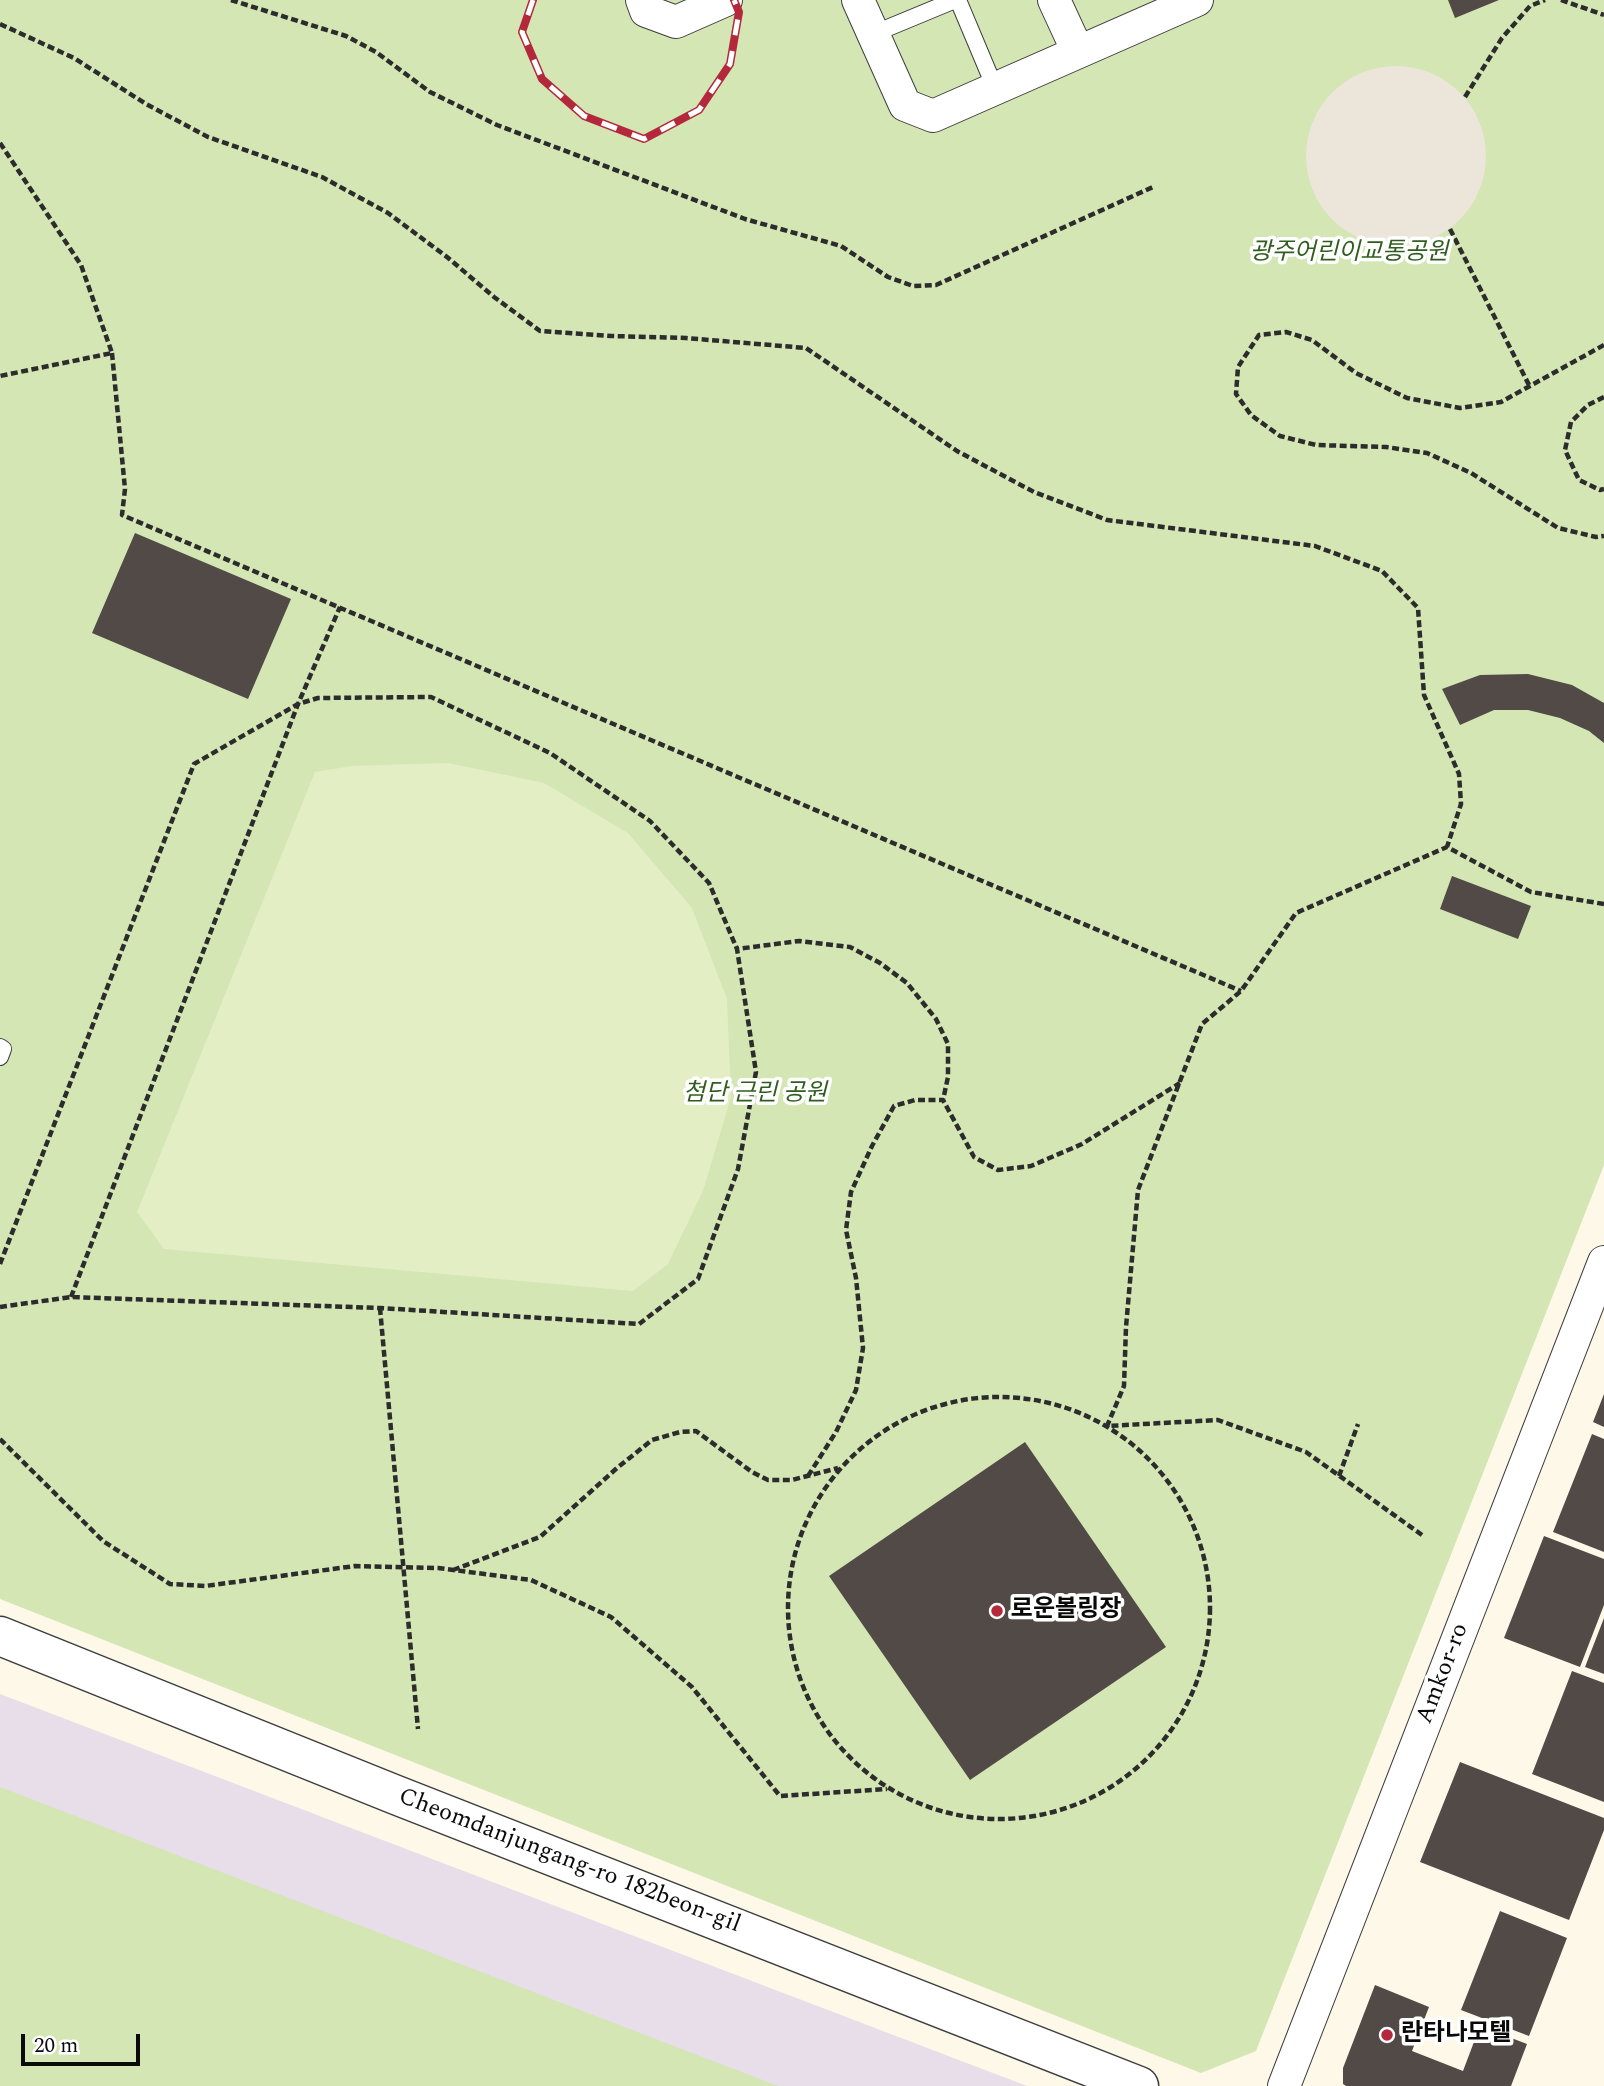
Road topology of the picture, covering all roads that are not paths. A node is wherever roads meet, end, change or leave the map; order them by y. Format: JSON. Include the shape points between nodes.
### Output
{"nodes":[{"id":1,"x":642,"y":0,"type":"edge"},
{"id":2,"x":726,"y":0,"type":"edge"},
{"id":3,"x":858,"y":0,"type":"edge"},
{"id":4,"x":956,"y":0,"type":"edge"},
{"id":5,"x":1054,"y":0,"type":"edge"},
{"id":6,"x":1197,"y":0,"type":"edge"},
{"id":7,"x":873,"y":34,"type":"junction"},
{"id":8,"x":1078,"y":52,"type":"junction"},
{"id":9,"x":995,"y":88,"type":"junction"},
{"id":10,"x":0,"y":1048,"type":"edge"},
{"id":11,"x":0,"y":1058,"type":"edge"},
{"id":12,"x":1604,"y":1262,"type":"edge"},
{"id":13,"x":0,"y":1636,"type":"edge"},
{"id":14,"x":1139,"y":2086,"type":"edge"},
{"id":15,"x":1284,"y":2086,"type":"edge"}],
"edges":[{"from":1,"to":2,"type":"street","via":[[646,10],[676,22]]},
{"from":3,"to":7,"type":"street"},
{"from":4,"to":7,"type":"lane"},
{"from":4,"to":9,"type":"lane"},
{"from":5,"to":8,"type":"street"},
{"from":6,"to":8,"type":"street"},
{"from":7,"to":9,"type":"street","via":[[905,105],[933,116]]},
{"from":8,"to":9,"type":"street"},
{"from":10,"to":11,"type":"lane","via":[[4,1049]]},
{"from":12,"to":15,"type":"street","name":"Amkor-ro"},
{"from":13,"to":14,"type":"street","name":"Cheomdanjungang-ro 182beon-gil"}]}
